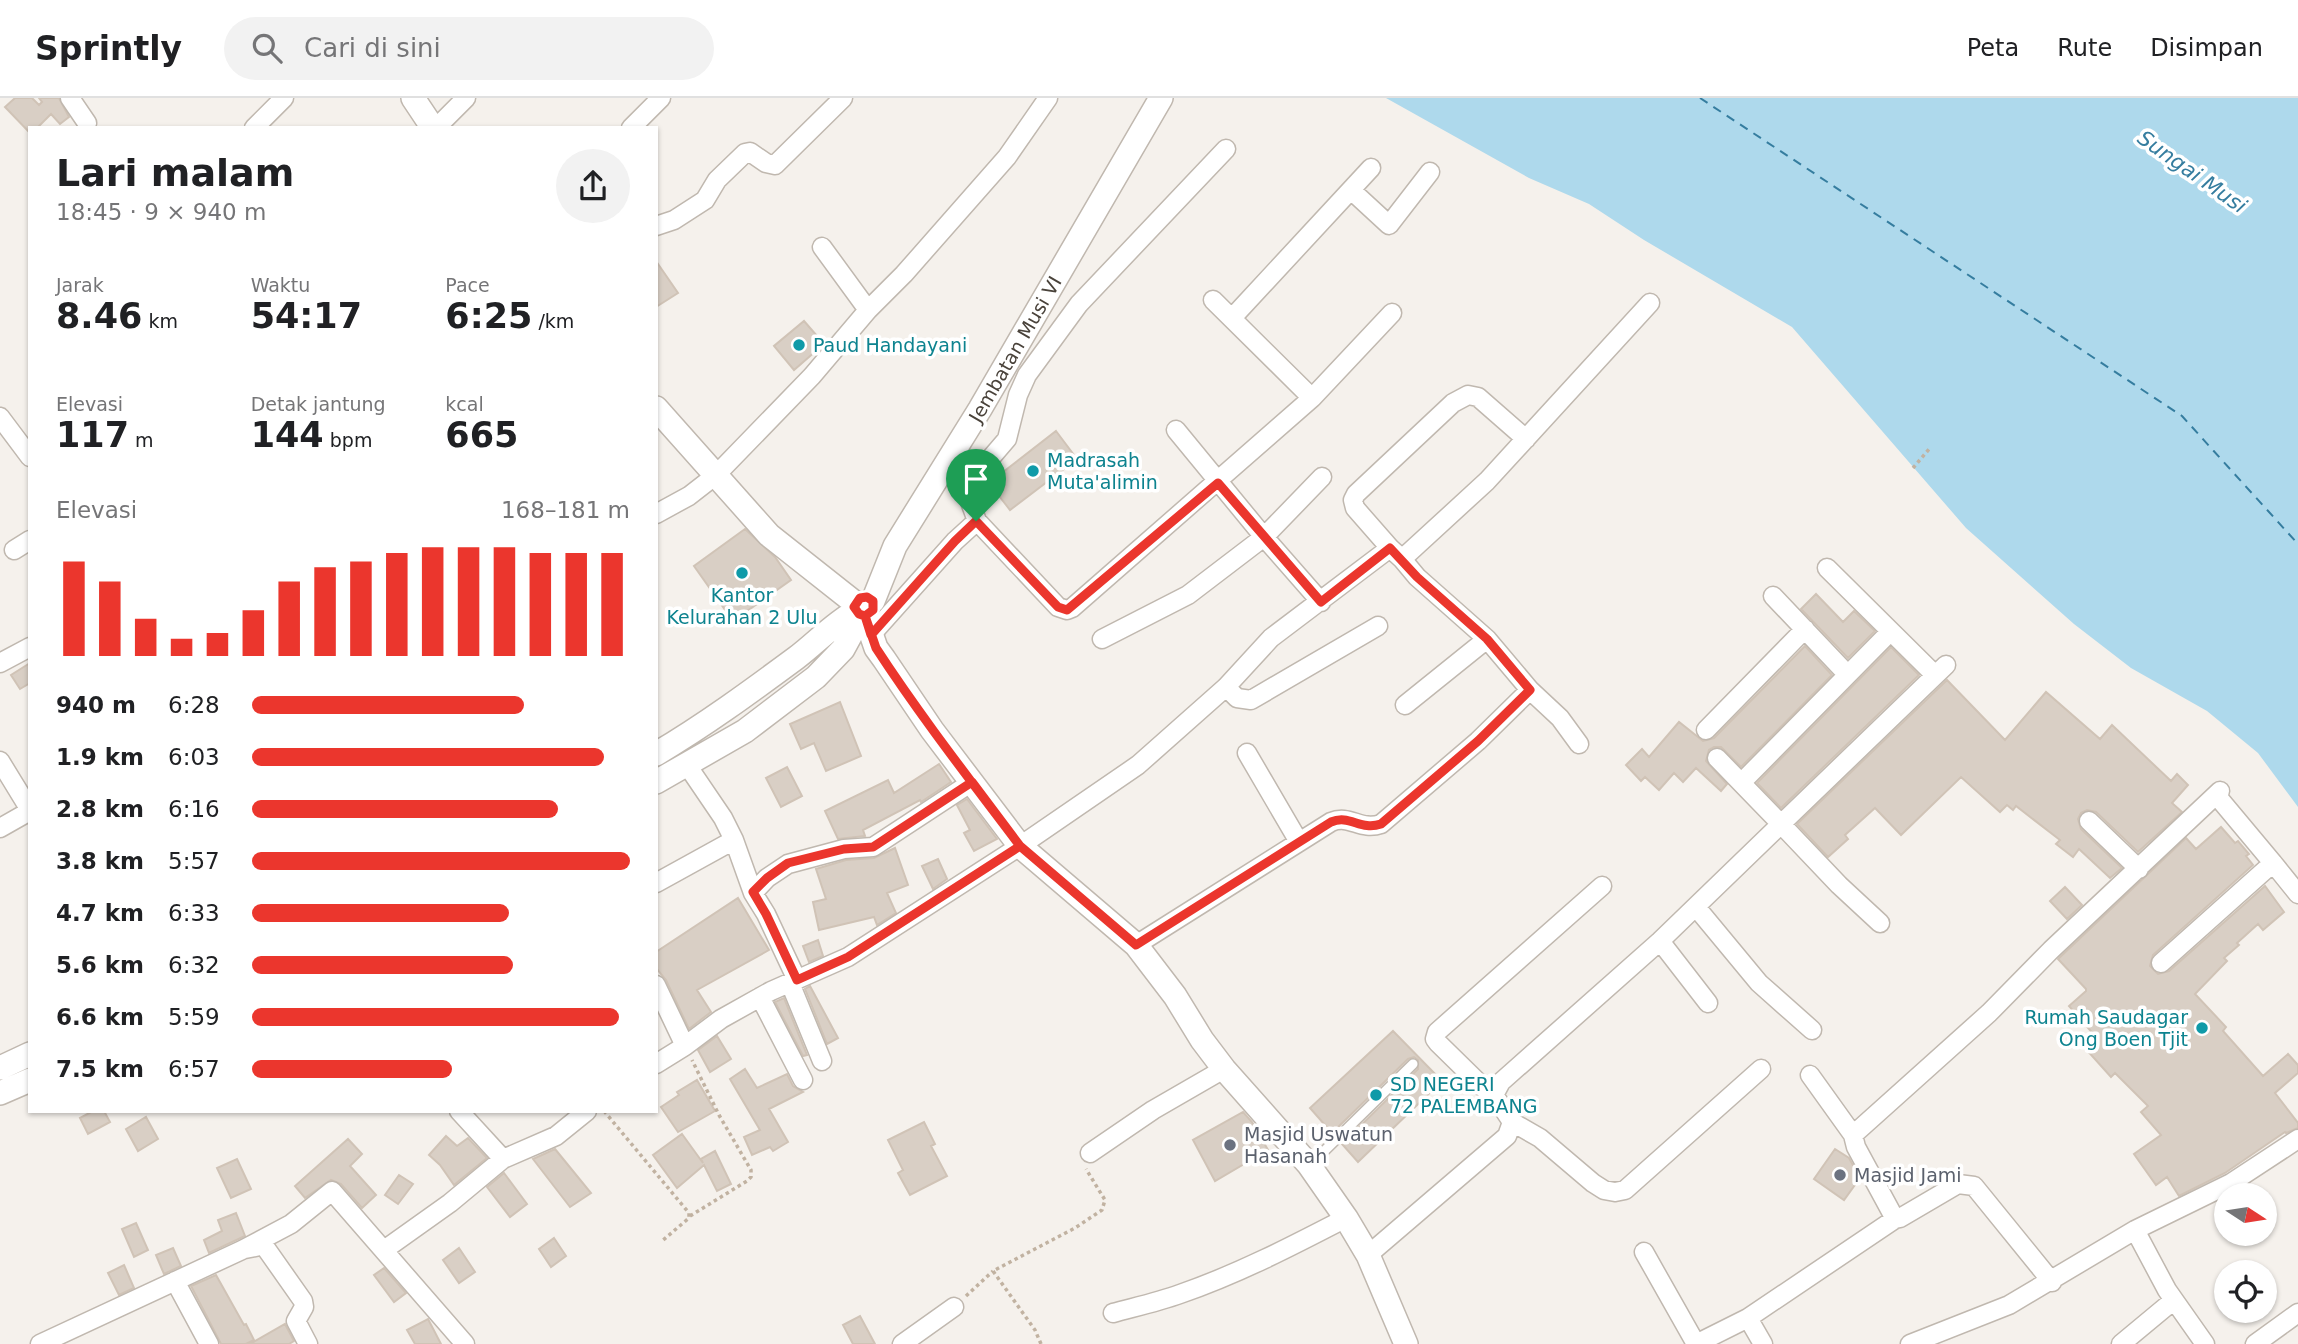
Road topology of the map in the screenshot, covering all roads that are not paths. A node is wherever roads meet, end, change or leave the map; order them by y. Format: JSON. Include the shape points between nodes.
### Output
{"nodes":[{"id":1,"x":70,"y":98,"type":"edge"},
{"id":2,"x":284,"y":98,"type":"edge"},
{"id":3,"x":413,"y":98,"type":"edge"},
{"id":4,"x":466,"y":98,"type":"edge"},
{"id":5,"x":661,"y":98,"type":"edge"},
{"id":6,"x":844,"y":98,"type":"edge"},
{"id":7,"x":1048,"y":98,"type":"edge"},
{"id":8,"x":1161,"y":98,"type":"edge"},
{"id":9,"x":87,"y":123,"type":"dead end"},
{"id":10,"x":256,"y":126,"type":"edge"},
{"id":11,"x":434,"y":126,"type":"edge"},
{"id":12,"x":437,"y":126,"type":"edge"},
{"id":13,"x":633,"y":126,"type":"edge"},
{"id":14,"x":1226,"y":149,"type":"dead end"},
{"id":15,"x":1371,"y":168,"type":"dead end"},
{"id":16,"x":1430,"y":172,"type":"dead end"},
{"id":17,"x":1351,"y":190,"type":"junction"},
{"id":18,"x":658,"y":225,"type":"edge"},
{"id":19,"x":822,"y":247,"type":"dead end"},
{"id":20,"x":1213,"y":300,"type":"dead end"},
{"id":21,"x":1650,"y":303,"type":"dead end"},
{"id":22,"x":868,"y":310,"type":"junction"},
{"id":23,"x":1392,"y":313,"type":"dead end"},
{"id":24,"x":1232,"y":318,"type":"junction"},
{"id":25,"x":1312,"y":398,"type":"junction"},
{"id":26,"x":658,"y":410,"type":"edge"},
{"id":27,"x":0,"y":417,"type":"edge"},
{"id":28,"x":1176,"y":430,"type":"dead end"},
{"id":29,"x":1526,"y":439,"type":"junction"},
{"id":30,"x":28,"y":454,"type":"edge"},
{"id":31,"x":716,"y":475,"type":"junction"},
{"id":32,"x":1322,"y":477,"type":"dead end"},
{"id":33,"x":1218,"y":483,"type":"junction"},
{"id":34,"x":658,"y":513,"type":"edge"},
{"id":35,"x":976,"y":521,"type":"junction"},
{"id":36,"x":1264,"y":537,"type":"junction"},
{"id":37,"x":1396,"y":553,"type":"junction"},
{"id":38,"x":1827,"y":568,"type":"dead end"},
{"id":39,"x":1773,"y":596,"type":"dead end"},
{"id":40,"x":1321,"y":602,"type":"junction"},
{"id":41,"x":864,"y":614,"type":"junction"},
{"id":42,"x":1378,"y":626,"type":"dead end"},
{"id":43,"x":1805,"y":629,"type":"junction"},
{"id":44,"x":1890,"y":632,"type":"junction"},
{"id":45,"x":1102,"y":639,"type":"dead end"},
{"id":46,"x":1487,"y":639,"type":"junction"},
{"id":47,"x":28,"y":648,"type":"edge"},
{"id":48,"x":0,"y":663,"type":"edge"},
{"id":49,"x":1847,"y":674,"type":"junction"},
{"id":50,"x":1226,"y":687,"type":"junction"},
{"id":51,"x":1530,"y":690,"type":"junction"},
{"id":52,"x":1405,"y":705,"type":"dead end"},
{"id":53,"x":1706,"y":730,"type":"dead end"},
{"id":54,"x":1580,"y":744,"type":"dead end"},
{"id":55,"x":658,"y":753,"type":"edge"},
{"id":56,"x":1247,"y":753,"type":"dead end"},
{"id":57,"x":1717,"y":758,"type":"dead end"},
{"id":58,"x":0,"y":761,"type":"edge"},
{"id":59,"x":687,"y":765,"type":"junction"},
{"id":60,"x":658,"y":781,"type":"edge"},
{"id":61,"x":972,"y":782,"type":"junction"},
{"id":62,"x":1742,"y":782,"type":"junction"},
{"id":63,"x":28,"y":807,"type":"edge"},
{"id":64,"x":28,"y":811,"type":"edge"},
{"id":65,"x":2089,"y":821,"type":"dead end"},
{"id":66,"x":1781,"y":824,"type":"junction"},
{"id":67,"x":0,"y":828,"type":"edge"},
{"id":68,"x":734,"y":840,"type":"junction"},
{"id":69,"x":1299,"y":842,"type":"junction"},
{"id":70,"x":1020,"y":846,"type":"junction"},
{"id":71,"x":2273,"y":863,"type":"junction"},
{"id":72,"x":2139,"y":869,"type":"junction"},
{"id":73,"x":658,"y":882,"type":"edge"},
{"id":74,"x":1602,"y":886,"type":"dead end"},
{"id":75,"x":753,"y":892,"type":"junction"},
{"id":76,"x":2298,"y":894,"type":"edge"},
{"id":77,"x":1696,"y":906,"type":"junction"},
{"id":78,"x":1880,"y":923,"type":"dead end"},
{"id":79,"x":1660,"y":941,"type":"junction"},
{"id":80,"x":1136,"y":945,"type":"junction"},
{"id":81,"x":2161,"y":963,"type":"dead end"},
{"id":82,"x":793,"y":982,"type":"junction"},
{"id":83,"x":658,"y":989,"type":"edge"},
{"id":84,"x":760,"y":997,"type":"junction"},
{"id":85,"x":1708,"y":1003,"type":"dead end"},
{"id":86,"x":1812,"y":1030,"type":"dead end"},
{"id":87,"x":685,"y":1046,"type":"junction"},
{"id":88,"x":28,"y":1055,"type":"edge"},
{"id":89,"x":822,"y":1061,"type":"dead end"},
{"id":90,"x":658,"y":1063,"type":"edge"},
{"id":91,"x":1413,"y":1064,"type":"dead end"},
{"id":92,"x":0,"y":1068,"type":"edge"},
{"id":93,"x":1224,"y":1069,"type":"junction"},
{"id":94,"x":1761,"y":1069,"type":"dead end"},
{"id":95,"x":1810,"y":1075,"type":"dead end"},
{"id":96,"x":803,"y":1080,"type":"dead end"},
{"id":97,"x":28,"y":1081,"type":"edge"},
{"id":98,"x":0,"y":1093,"type":"edge"},
{"id":99,"x":1494,"y":1095,"type":"junction"},
{"id":100,"x":462,"y":1113,"type":"edge"},
{"id":101,"x":585,"y":1113,"type":"edge"},
{"id":102,"x":1513,"y":1122,"type":"junction"},
{"id":103,"x":1853,"y":1135,"type":"junction"},
{"id":104,"x":2298,"y":1139,"type":"edge"},
{"id":105,"x":1090,"y":1153,"type":"road end"},
{"id":106,"x":503,"y":1159,"type":"junction"},
{"id":107,"x":1309,"y":1165,"type":"junction"},
{"id":108,"x":1346,"y":1219,"type":"junction"},
{"id":109,"x":1895,"y":1219,"type":"junction"},
{"id":110,"x":2139,"y":1237,"type":"junction"},
{"id":111,"x":242,"y":1250,"type":"junction"},
{"id":112,"x":384,"y":1250,"type":"junction"},
{"id":113,"x":1644,"y":1252,"type":"dead end"},
{"id":114,"x":1368,"y":1255,"type":"junction"},
{"id":115,"x":174,"y":1281,"type":"junction"},
{"id":116,"x":2052,"y":1282,"type":"junction"},
{"id":117,"x":2174,"y":1300,"type":"junction"},
{"id":118,"x":954,"y":1307,"type":"road end"},
{"id":119,"x":1113,"y":1312,"type":"dead end"},
{"id":120,"x":2298,"y":1313,"type":"edge"},
{"id":121,"x":1748,"y":1318,"type":"junction"},
{"id":122,"x":40,"y":1344,"type":"edge"},
{"id":123,"x":209,"y":1344,"type":"edge"},
{"id":124,"x":308,"y":1344,"type":"edge"},
{"id":125,"x":464,"y":1344,"type":"edge"},
{"id":126,"x":902,"y":1344,"type":"edge"},
{"id":127,"x":1406,"y":1344,"type":"edge"},
{"id":128,"x":1696,"y":1344,"type":"edge"},
{"id":129,"x":1763,"y":1344,"type":"edge"},
{"id":130,"x":1910,"y":1344,"type":"edge"},
{"id":131,"x":2121,"y":1344,"type":"edge"},
{"id":132,"x":2204,"y":1344,"type":"edge"},
{"id":133,"x":2255,"y":1344,"type":"edge"}],
"edges":[{"from":1,"to":9,"type":"street"},
{"from":2,"to":10,"type":"street"},
{"from":3,"to":11,"type":"street"},
{"from":4,"to":12,"type":"street"},
{"from":5,"to":13,"type":"street"},
{"from":6,"to":18,"type":"street","via":[[775,165],[744,153],[717,180],[705,201]]},
{"from":7,"to":22,"type":"street","via":[[1007,157]]},
{"from":8,"to":41,"type":"street","name":"Jembatan Musi VI","via":[[895,546]]},
{"from":14,"to":35,"type":"street","via":[[1079,304],[1027,375],[1007,439],[965,488]]},
{"from":15,"to":17,"type":"street"},
{"from":16,"to":17,"type":"street","via":[[1389,225]]},
{"from":17,"to":24,"type":"street"},
{"from":19,"to":22,"type":"street"},
{"from":20,"to":24,"type":"street"},
{"from":21,"to":29,"type":"street"},
{"from":22,"to":31,"type":"street","via":[[812,376]]},
{"from":23,"to":25,"type":"street"},
{"from":24,"to":25,"type":"street"},
{"from":25,"to":33,"type":"street"},
{"from":26,"to":31,"type":"street"},
{"from":27,"to":30,"type":"street"},
{"from":28,"to":33,"type":"street"},
{"from":29,"to":37,"type":"street","via":[[1486,481]]},
{"from":29,"to":37,"type":"street","via":[[1478,397],[1468,395],[1454,403],[1353,500],[1355,509]]},
{"from":31,"to":34,"type":"street"},
{"from":31,"to":41,"type":"street","via":[[769,535]]},
{"from":32,"to":36,"type":"street"},
{"from":33,"to":35,"type":"street","via":[[1067,610],[1058,607]]},
{"from":33,"to":36,"type":"street"},
{"from":35,"to":41,"type":"street"},
{"from":36,"to":40,"type":"street"},
{"from":36,"to":45,"type":"street","via":[[1188,595]]},
{"from":37,"to":40,"type":"street"},
{"from":37,"to":46,"type":"street"},
{"from":38,"to":44,"type":"street"},
{"from":39,"to":43,"type":"street"},
{"from":40,"to":50,"type":"street","via":[[1271,638]]},
{"from":41,"to":55,"type":"street","via":[[842,619],[709,723]]},
{"from":41,"to":59,"type":"street","name":"Jembatan Musi VI","via":[[843,649],[816,677],[745,731]]},
{"from":41,"to":61,"type":"street","via":[[876,648]]},
{"from":42,"to":50,"type":"street","via":[[1251,700],[1237,698]]},
{"from":43,"to":49,"type":"street"},
{"from":43,"to":53,"type":"street"},
{"from":44,"to":49,"type":"street"},
{"from":44,"to":66,"type":"street","via":[[1940,670]]},
{"from":46,"to":51,"type":"street"},
{"from":46,"to":52,"type":"street"},
{"from":47,"to":48,"type":"street"},
{"from":49,"to":62,"type":"street"},
{"from":50,"to":70,"type":"street","via":[[1138,765]]},
{"from":51,"to":54,"type":"street"},
{"from":51,"to":69,"type":"street","via":[[1381,824],[1367,827],[1338,819]]},
{"from":56,"to":69,"type":"street"},
{"from":57,"to":62,"type":"street"},
{"from":58,"to":63,"type":"street"},
{"from":59,"to":60,"type":"street","name":"Jembatan Musi VI"},
{"from":59,"to":68,"type":"street"},
{"from":61,"to":70,"type":"street"},
{"from":61,"to":75,"type":"street","via":[[873,847],[788,863]]},
{"from":62,"to":66,"type":"street"},
{"from":64,"to":67,"type":"street"},
{"from":65,"to":72,"type":"street"},
{"from":66,"to":77,"type":"street"},
{"from":66,"to":78,"type":"street"},
{"from":68,"to":73,"type":"street"},
{"from":68,"to":75,"type":"street"},
{"from":69,"to":80,"type":"street"},
{"from":70,"to":80,"type":"street"},
{"from":70,"to":82,"type":"street","via":[[848,957]]},
{"from":71,"to":72,"type":"street","via":[[2219,793]]},
{"from":71,"to":76,"type":"street"},
{"from":71,"to":81,"type":"street"},
{"from":72,"to":103,"type":"street"},
{"from":74,"to":99,"type":"street","via":[[1437,1032],[1437,1042]]},
{"from":75,"to":82,"type":"street"},
{"from":77,"to":79,"type":"street"},
{"from":77,"to":86,"type":"street","via":[[1759,983]]},
{"from":79,"to":85,"type":"street"},
{"from":79,"to":99,"type":"street","via":[[1501,1082]]},
{"from":80,"to":93,"type":"street"},
{"from":82,"to":84,"type":"street"},
{"from":82,"to":89,"type":"street"},
{"from":83,"to":87,"type":"street"},
{"from":84,"to":87,"type":"street"},
{"from":84,"to":96,"type":"street"},
{"from":87,"to":90,"type":"street"},
{"from":88,"to":92,"type":"street"},
{"from":91,"to":107,"type":"lane"},
{"from":93,"to":105,"type":"street"},
{"from":93,"to":107,"type":"street"},
{"from":94,"to":102,"type":"street","via":[[1625,1189],[1615,1192],[1593,1183],[1540,1138]]},
{"from":95,"to":103,"type":"street"},
{"from":97,"to":98,"type":"street"},
{"from":99,"to":102,"type":"street"},
{"from":100,"to":106,"type":"street"},
{"from":101,"to":106,"type":"street","via":[[556,1136]]},
{"from":102,"to":114,"type":"street","via":[[1507,1136]]},
{"from":103,"to":109,"type":"street"},
{"from":104,"to":110,"type":"street"},
{"from":106,"to":112,"type":"street"},
{"from":107,"to":108,"type":"street"},
{"from":108,"to":114,"type":"street"},
{"from":108,"to":119,"type":"street","via":[[1200,1287]]},
{"from":109,"to":116,"type":"street","via":[[1958,1184],[1974,1186]]},
{"from":109,"to":121,"type":"street"},
{"from":110,"to":116,"type":"street"},
{"from":110,"to":117,"type":"street"},
{"from":111,"to":112,"type":"street","via":[[291,1224],[332,1191]]},
{"from":111,"to":115,"type":"street"},
{"from":111,"to":124,"type":"street","via":[[265,1247],[303,1301],[296,1321]]},
{"from":112,"to":125,"type":"street"},
{"from":113,"to":128,"type":"street"},
{"from":114,"to":127,"type":"street"},
{"from":115,"to":122,"type":"street"},
{"from":115,"to":123,"type":"street"},
{"from":116,"to":130,"type":"street","via":[[2009,1305]]},
{"from":117,"to":131,"type":"street"},
{"from":117,"to":132,"type":"street"},
{"from":118,"to":126,"type":"street"},
{"from":120,"to":133,"type":"street"},
{"from":121,"to":128,"type":"street"},
{"from":121,"to":129,"type":"street"}]}
